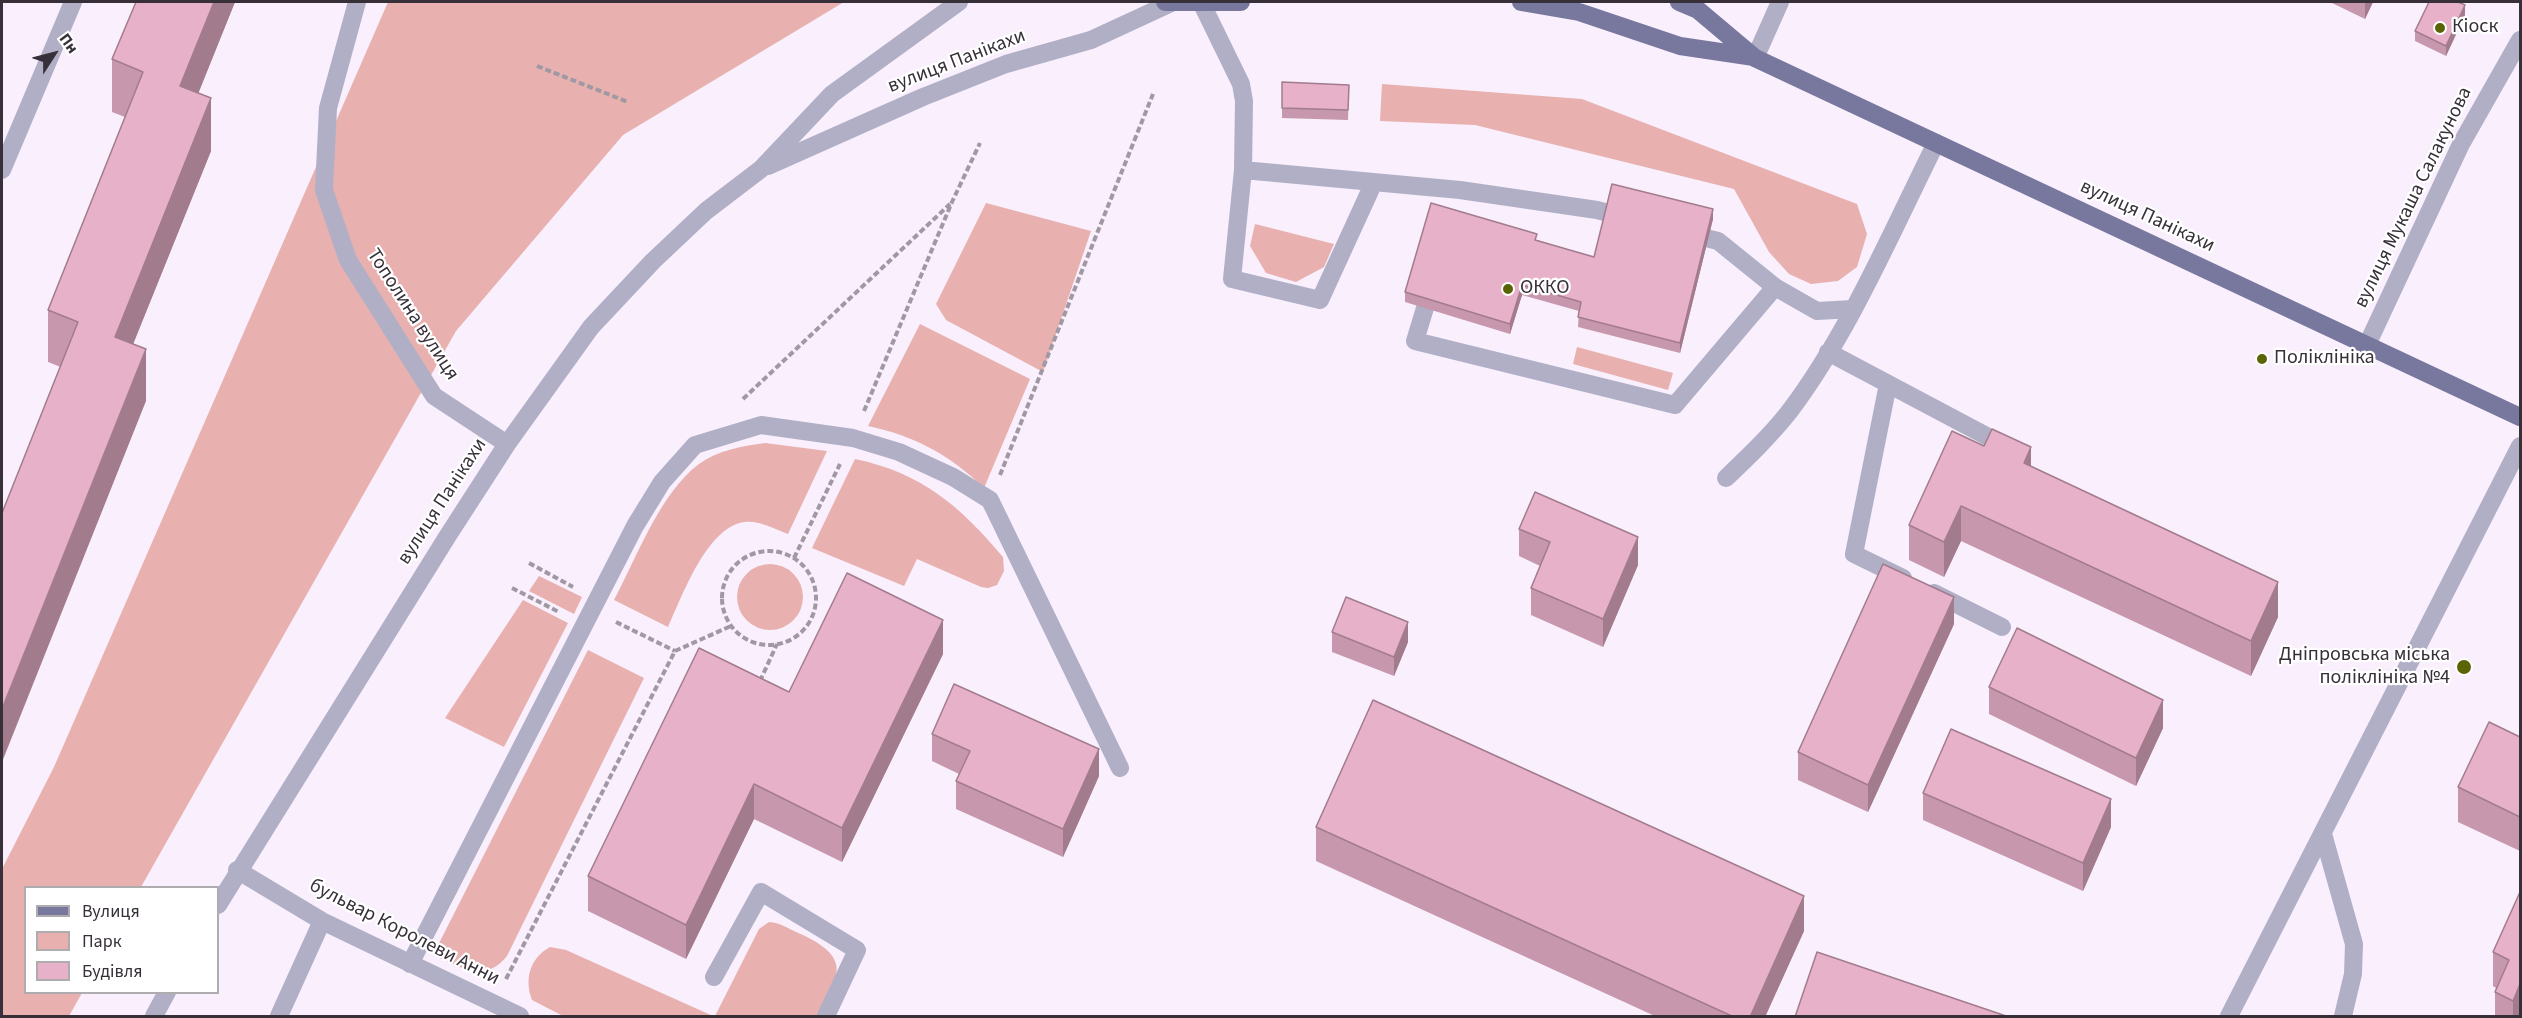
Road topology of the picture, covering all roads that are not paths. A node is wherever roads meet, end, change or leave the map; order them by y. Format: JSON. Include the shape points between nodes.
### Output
{"nodes":[{"id":1,"x":73,"y":2,"type":"edge"},
{"id":2,"x":357,"y":2,"type":"edge"},
{"id":3,"x":959,"y":2,"type":"edge"},
{"id":4,"x":1168,"y":2,"type":"edge"},
{"id":5,"x":1202,"y":2,"type":"edge"},
{"id":6,"x":1241,"y":2,"type":"edge"},
{"id":7,"x":1521,"y":2,"type":"edge"},
{"id":8,"x":1679,"y":2,"type":"edge"},
{"id":9,"x":1780,"y":2,"type":"edge"},
{"id":10,"x":2520,"y":40,"type":"edge"},
{"id":11,"x":1755,"y":58,"type":"junction"},
{"id":12,"x":1936,"y":143,"type":"junction"},
{"id":13,"x":761,"y":169,"type":"junction"},
{"id":14,"x":2,"y":170,"type":"edge"},
{"id":15,"x":1243,"y":170,"type":"junction"},
{"id":16,"x":1374,"y":182,"type":"junction"},
{"id":17,"x":1460,"y":190,"type":"junction"},
{"id":18,"x":1455,"y":209,"type":"edge"},
{"id":19,"x":1641,"y":221,"type":"edge"},
{"id":20,"x":1674,"y":230,"type":"edge"},
{"id":21,"x":1775,"y":287,"type":"junction"},
{"id":22,"x":1425,"y":308,"type":"edge"},
{"id":23,"x":1853,"y":309,"type":"junction"},
{"id":24,"x":2367,"y":345,"type":"junction"},
{"id":25,"x":1828,"y":352,"type":"junction"},
{"id":26,"x":1888,"y":384,"type":"junction"},
{"id":27,"x":2520,"y":417,"type":"edge"},
{"id":28,"x":507,"y":444,"type":"junction"},
{"id":29,"x":2520,"y":446,"type":"edge"},
{"id":30,"x":2024,"y":456,"type":"edge"},
{"id":31,"x":1726,"y":478,"type":"dead end"},
{"id":32,"x":2002,"y":627,"type":"dead end"},
{"id":33,"x":1120,"y":768,"type":"dead end"},
{"id":34,"x":2323,"y":834,"type":"junction"},
{"id":35,"x":237,"y":870,"type":"junction"},
{"id":36,"x":219,"y":903,"type":"edge"},
{"id":37,"x":322,"y":921,"type":"junction"},
{"id":38,"x":410,"y":964,"type":"junction"},
{"id":39,"x":714,"y":977,"type":"dead end"},
{"id":40,"x":166,"y":994,"type":"edge"},
{"id":41,"x":154,"y":1017,"type":"edge"},
{"id":42,"x":279,"y":1017,"type":"edge"},
{"id":43,"x":520,"y":1017,"type":"edge"},
{"id":44,"x":826,"y":1017,"type":"edge"},
{"id":45,"x":2229,"y":1017,"type":"edge"},
{"id":46,"x":2343,"y":1017,"type":"edge"}],
"edges":[{"from":1,"to":14,"type":"street"},
{"from":2,"to":28,"type":"street","name":"Тополина вулиця","via":[[328,108],[324,190],[344,250],[434,396]]},
{"from":3,"to":13,"type":"street","name":"вулиця Панікахи","via":[[832,94]]},
{"from":4,"to":5,"type":"main road"},
{"from":4,"to":13,"type":"street","name":"вулиця Панікахи","via":[[1091,40],[1006,64]]},
{"from":5,"to":6,"type":"main road"},
{"from":5,"to":15,"type":"street","via":[[1241,84]]},
{"from":7,"to":11,"type":"main road","name":"вулиця Панікахи","via":[[1579,12],[1680,46]]},
{"from":8,"to":11,"type":"main road","name":"вулиця Панікахи","via":[[1698,10]]},
{"from":9,"to":11,"type":"street"},
{"from":10,"to":24,"type":"street","name":"вулиця Мукаша Салакунова","via":[[2461,144]]},
{"from":11,"to":12,"type":"main road","name":"вулиця Панікахи"},
{"from":12,"to":23,"type":"street"},
{"from":12,"to":24,"type":"main road","name":"вулиця Панікахи"},
{"from":13,"to":28,"type":"street","name":"вулиця Панікахи","via":[[706,211],[591,327]]},
{"from":15,"to":16,"type":"street"},
{"from":15,"to":16,"type":"street","via":[[1232,279],[1320,300]]},
{"from":16,"to":17,"type":"street"},
{"from":17,"to":18,"type":"street"},
{"from":17,"to":19,"type":"street","via":[[1597,210]]},
{"from":20,"to":21,"type":"street","via":[[1718,241]]},
{"from":21,"to":22,"type":"street","via":[[1675,405],[1415,340]]},
{"from":21,"to":23,"type":"street","via":[[1817,311]]},
{"from":23,"to":25,"type":"street"},
{"from":24,"to":27,"type":"main road","name":"вулиця Панікахи"},
{"from":25,"to":26,"type":"street"},
{"from":25,"to":31,"type":"street","via":[[1789,411]]},
{"from":26,"to":30,"type":"street"},
{"from":26,"to":32,"type":"street","via":[[1854,554]]},
{"from":28,"to":35,"type":"street","name":"вулиця Панікахи"},
{"from":29,"to":34,"type":"street"},
{"from":33,"to":38,"type":"street","via":[[990,500],[953,477],[899,452],[853,438],[761,425],[695,445],[662,482],[590,611]]},
{"from":34,"to":45,"type":"street"},
{"from":34,"to":46,"type":"street","via":[[2354,944],[2353,974]]},
{"from":35,"to":36,"type":"street","name":"вулиця Панікахи"},
{"from":35,"to":37,"type":"street","name":"бульвар Королеви Анни"},
{"from":37,"to":38,"type":"street","name":"бульвар Королеви Анни"},
{"from":37,"to":42,"type":"street"},
{"from":38,"to":43,"type":"street","name":"бульвар Королеви Анни"},
{"from":39,"to":44,"type":"street","via":[[761,892],[857,950]]},
{"from":40,"to":41,"type":"street"}]}
